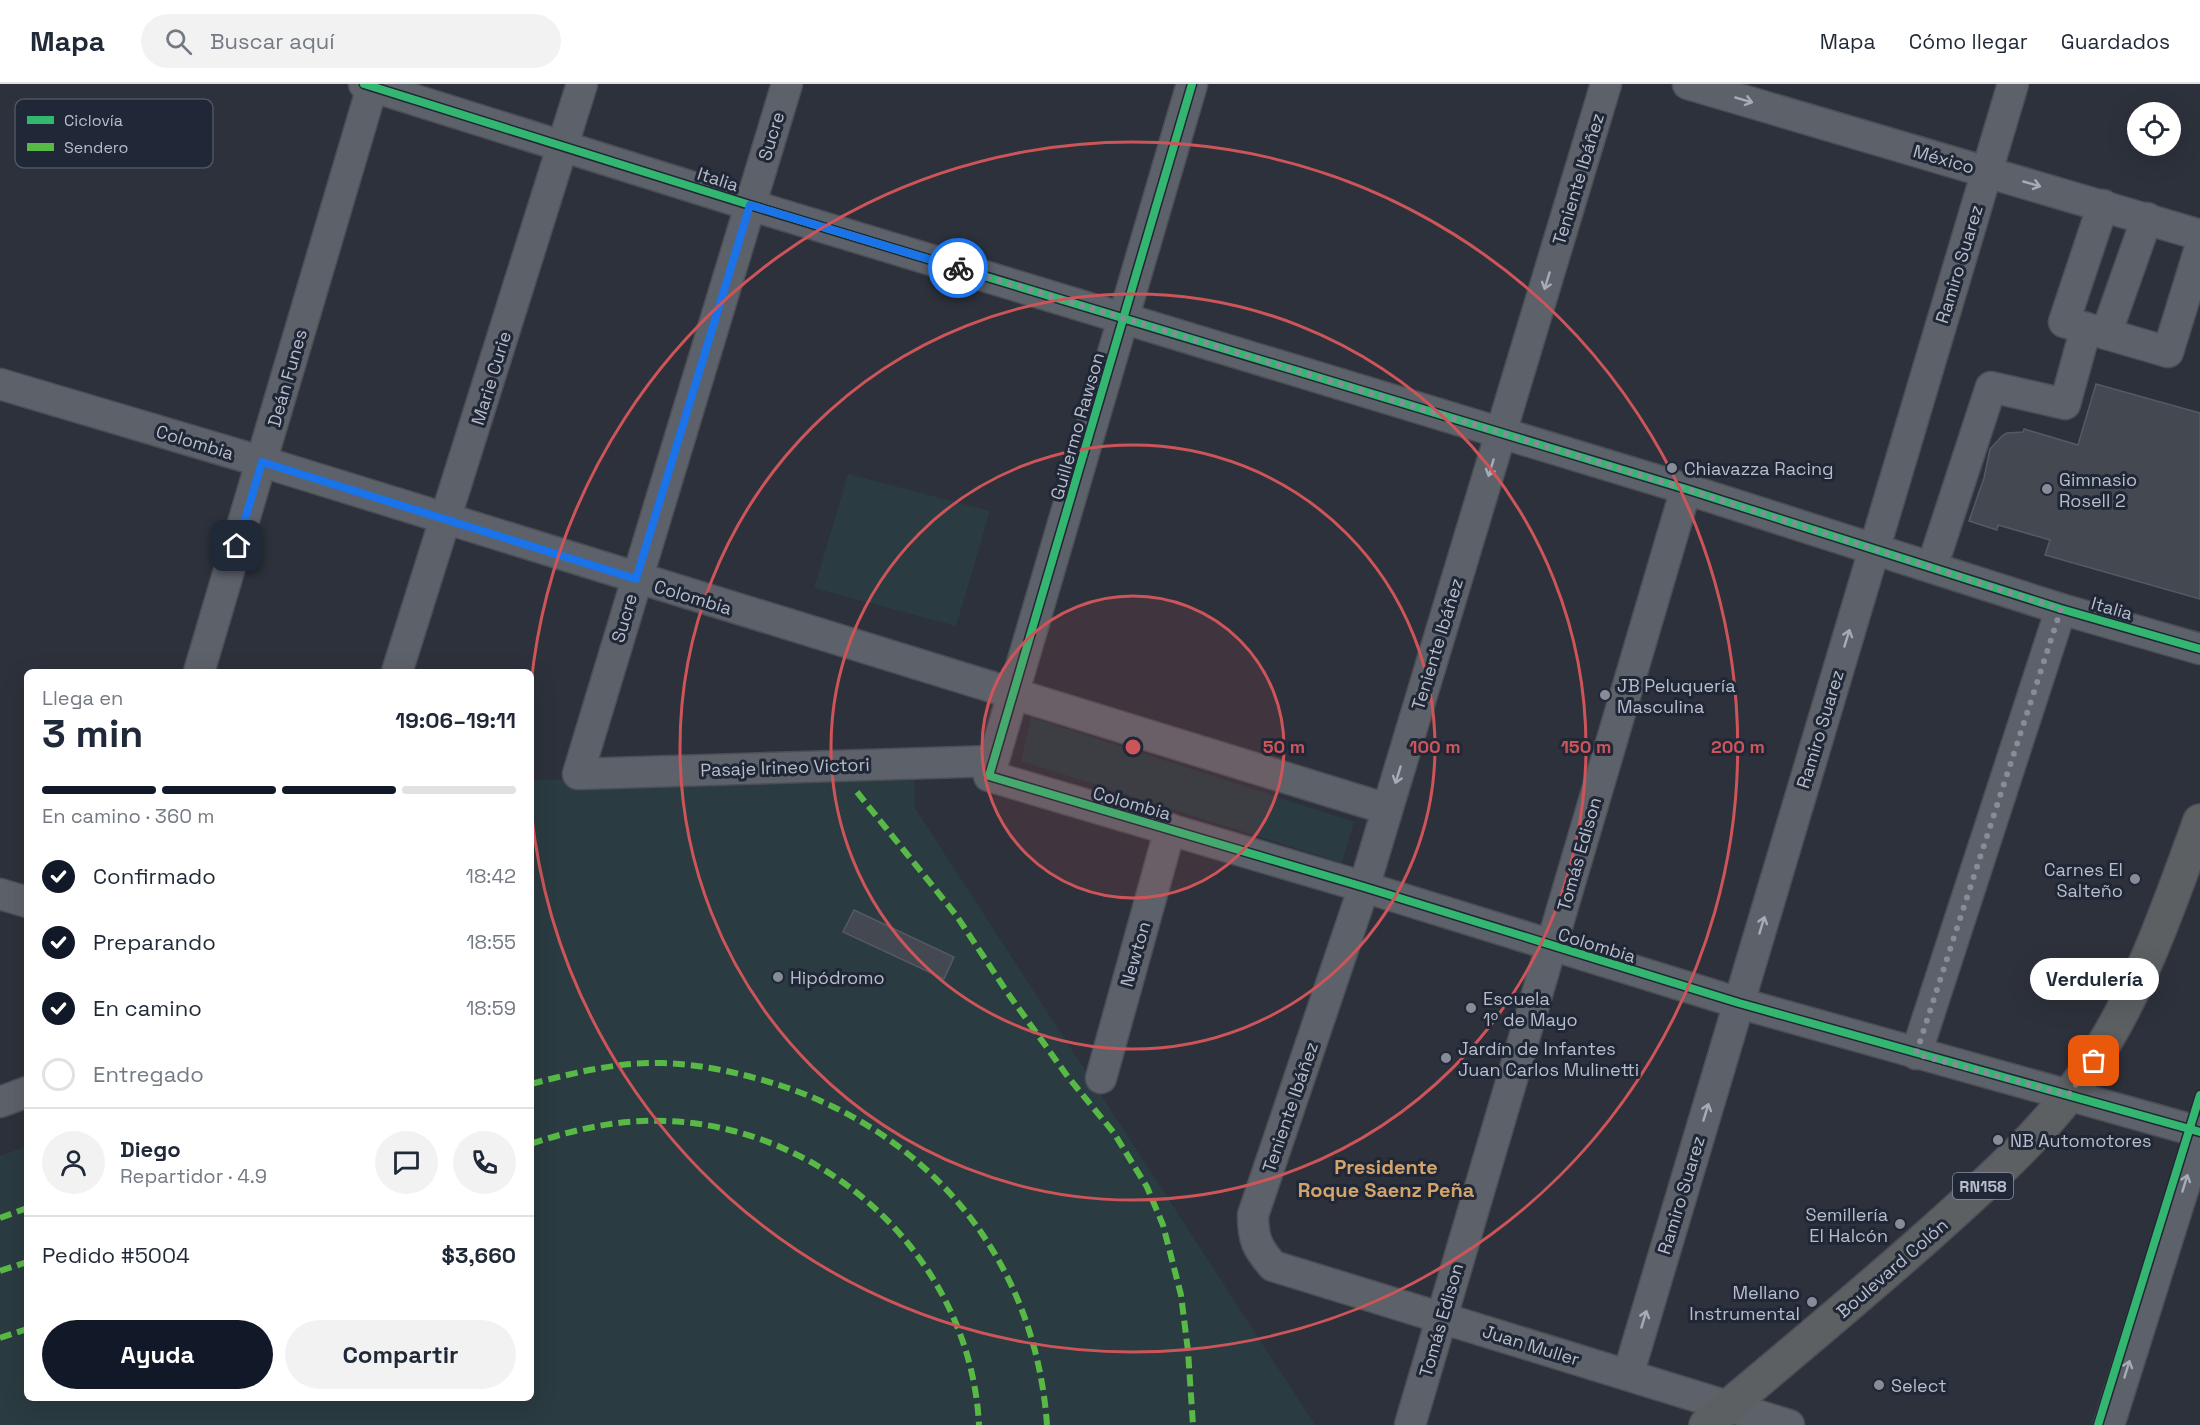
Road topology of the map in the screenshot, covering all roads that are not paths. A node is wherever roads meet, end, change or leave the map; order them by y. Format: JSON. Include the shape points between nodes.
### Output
{"nodes":[{"id":1,"x":582,"y":84,"type":"edge"},
{"id":2,"x":787,"y":84,"type":"edge"},
{"id":3,"x":1192,"y":84,"type":"edge"},
{"id":4,"x":1606,"y":84,"type":"edge"},
{"id":5,"x":1688,"y":84,"type":"edge"},
{"id":6,"x":2013,"y":84,"type":"edge"},
{"id":7,"x":370,"y":85,"type":"edge"},
{"id":8,"x":563,"y":146,"type":"junction"},
{"id":9,"x":1987,"y":171,"type":"junction"},
{"id":10,"x":750,"y":205,"type":"junction"},
{"id":11,"x":2103,"y":205,"type":"junction"},
{"id":12,"x":2147,"y":218,"type":"junction"},
{"id":13,"x":2200,"y":235,"type":"edge"},
{"id":14,"x":2200,"y":248,"type":"edge"},
{"id":15,"x":1124,"y":318,"type":"junction"},
{"id":16,"x":2096,"y":331,"type":"junction"},
{"id":17,"x":0,"y":384,"type":"edge"},
{"id":18,"x":1502,"y":433,"type":"junction"},
{"id":19,"x":262,"y":462,"type":"junction"},
{"id":20,"x":1686,"y":489,"type":"junction"},
{"id":21,"x":447,"y":519,"type":"junction"},
{"id":22,"x":1874,"y":548,"type":"junction"},
{"id":23,"x":1932,"y":567,"type":"junction"},
{"id":24,"x":636,"y":579,"type":"junction"},
{"id":25,"x":2061,"y":609,"type":"junction"},
{"id":26,"x":2200,"y":649,"type":"edge"},
{"id":27,"x":200,"y":669,"type":"edge"},
{"id":28,"x":399,"y":669,"type":"edge"},
{"id":29,"x":1013,"y":694,"type":"junction"},
{"id":30,"x":991,"y":769,"type":"junction"},
{"id":31,"x":578,"y":774,"type":"joint"},
{"id":32,"x":1387,"y":809,"type":"junction"},
{"id":33,"x":2200,"y":821,"type":"edge"},
{"id":34,"x":1170,"y":829,"type":"junction"},
{"id":35,"x":2200,"y":853,"type":"edge"},
{"id":36,"x":1364,"y":887,"type":"junction"},
{"id":37,"x":0,"y":894,"type":"edge"},
{"id":38,"x":24,"y":901,"type":"edge"},
{"id":39,"x":2169,"y":909,"type":"junction"},
{"id":40,"x":1551,"y":946,"type":"junction"},
{"id":41,"x":1739,"y":1003,"type":"junction"},
{"id":42,"x":1916,"y":1054,"type":"junction"},
{"id":43,"x":1101,"y":1078,"type":"dead end"},
{"id":44,"x":24,"y":1093,"type":"edge"},
{"id":45,"x":2068,"y":1095,"type":"junction"},
{"id":46,"x":0,"y":1102,"type":"edge"},
{"id":47,"x":2200,"y":1134,"type":"edge"},
{"id":48,"x":1273,"y":1266,"type":"joint"},
{"id":49,"x":1442,"y":1317,"type":"junction"},
{"id":50,"x":1628,"y":1375,"type":"junction"},
{"id":51,"x":1717,"y":1416,"type":"edge"},
{"id":52,"x":1783,"y":1424,"type":"edge"},
{"id":53,"x":1410,"y":1425,"type":"edge"},
{"id":54,"x":2109,"y":1425,"type":"edge"}],
"edges":[{"from":1,"to":8,"type":"street","name":"Marie Curie"},
{"from":2,"to":10,"type":"street","name":"Sucre"},
{"from":3,"to":15,"type":"street","name":"Guillermo Rawson"},
{"from":4,"to":18,"type":"street","name":"Teniente Ibáñez","one_way":true},
{"from":5,"to":9,"type":"street","name":"México","one_way":true},
{"from":6,"to":9,"type":"street","name":"Ramiro Suarez"},
{"from":7,"to":8,"type":"street","name":"Italia"},
{"from":7,"to":19,"type":"street","name":"Deán Funes"},
{"from":8,"to":10,"type":"street","name":"Italia"},
{"from":8,"to":21,"type":"street","name":"Marie Curie"},
{"from":9,"to":11,"type":"street","name":"México","one_way":true},
{"from":9,"to":22,"type":"street","name":"Ramiro Suarez"},
{"from":10,"to":15,"type":"street","name":"Italia"},
{"from":10,"to":24,"type":"street","name":"Sucre"},
{"from":11,"to":12,"type":"street","name":"México"},
{"from":11,"to":16,"type":"street","via":[[2064,322]]},
{"from":12,"to":13,"type":"street","name":"México"},
{"from":12,"to":16,"type":"street"},
{"from":14,"to":16,"type":"street","via":[[2168,352]]},
{"from":15,"to":18,"type":"street","name":"Italia"},
{"from":15,"to":29,"type":"street","name":"Guillermo Rawson"},
{"from":16,"to":23,"type":"street","via":[[2065,404],[1991,387]]},
{"from":17,"to":19,"type":"street","name":"Colombia"},
{"from":18,"to":20,"type":"street","name":"Italia"},
{"from":18,"to":32,"type":"street","name":"Teniente Ibáñez","one_way":true},
{"from":19,"to":21,"type":"street","name":"Colombia"},
{"from":19,"to":27,"type":"street","name":"Deán Funes"},
{"from":20,"to":22,"type":"street","name":"Italia"},
{"from":20,"to":40,"type":"street","name":"Tomás Edison"},
{"from":21,"to":24,"type":"street","name":"Colombia"},
{"from":21,"to":28,"type":"street","name":"Marie Curie"},
{"from":22,"to":23,"type":"street","name":"Italia"},
{"from":41,"to":22,"type":"street","name":"Ramiro Suarez","one_way":true},
{"from":23,"to":25,"type":"street","name":"Italia"},
{"from":24,"to":29,"type":"street","name":"Colombia"},
{"from":24,"to":31,"type":"street","name":"Sucre"},
{"from":25,"to":26,"type":"street","name":"Italia"},
{"from":25,"to":42,"type":"street"},
{"from":29,"to":30,"type":"street","name":"Guillermo Rawson"},
{"from":29,"to":32,"type":"street","name":"Colombia"},
{"from":30,"to":31,"type":"street","name":"Pasaje Irineo Victori"},
{"from":30,"to":34,"type":"street","name":"Colombia"},
{"from":32,"to":36,"type":"street","name":"Teniente Ibáñez"},
{"from":33,"to":39,"type":"highway","name":"Boulevard Colón","number":"RN158"},
{"from":34,"to":36,"type":"street","name":"Colombia"},
{"from":34,"to":43,"type":"street","name":"Newton"},
{"from":35,"to":39,"type":"highway","name":"Boulevard Colón","number":"RN158"},
{"from":36,"to":40,"type":"street","name":"Colombia"},
{"from":36,"to":48,"type":"street","name":"Teniente Ibáñez","via":[[1253,1215],[1258,1249]]},
{"from":37,"to":38,"type":"street"},
{"from":39,"to":45,"type":"highway","name":"Boulevard Colón","number":"RN158","via":[[2116,1024]]},
{"from":40,"to":41,"type":"street","name":"Colombia"},
{"from":40,"to":49,"type":"street","name":"Tomás Edison"},
{"from":41,"to":42,"type":"street","name":"Colombia"},
{"from":50,"to":41,"type":"street","name":"Ramiro Suarez","one_way":true},
{"from":42,"to":45,"type":"street","name":"Colombia"},
{"from":44,"to":46,"type":"street"},
{"from":45,"to":47,"type":"street","name":"Colombia"},
{"from":45,"to":51,"type":"highway","name":"Boulevard Colón","number":"RN158","via":[[2017,1154],[1965,1204]]},
{"from":54,"to":47,"type":"street","one_way":true},
{"from":48,"to":49,"type":"street","name":"Juan Muller"},
{"from":49,"to":50,"type":"street","name":"Juan Muller"},
{"from":49,"to":53,"type":"street","name":"Tomás Edison"},
{"from":50,"to":51,"type":"street","name":"Juan Muller"},
{"from":51,"to":52,"type":"street","name":"Juan Muller"}]}
